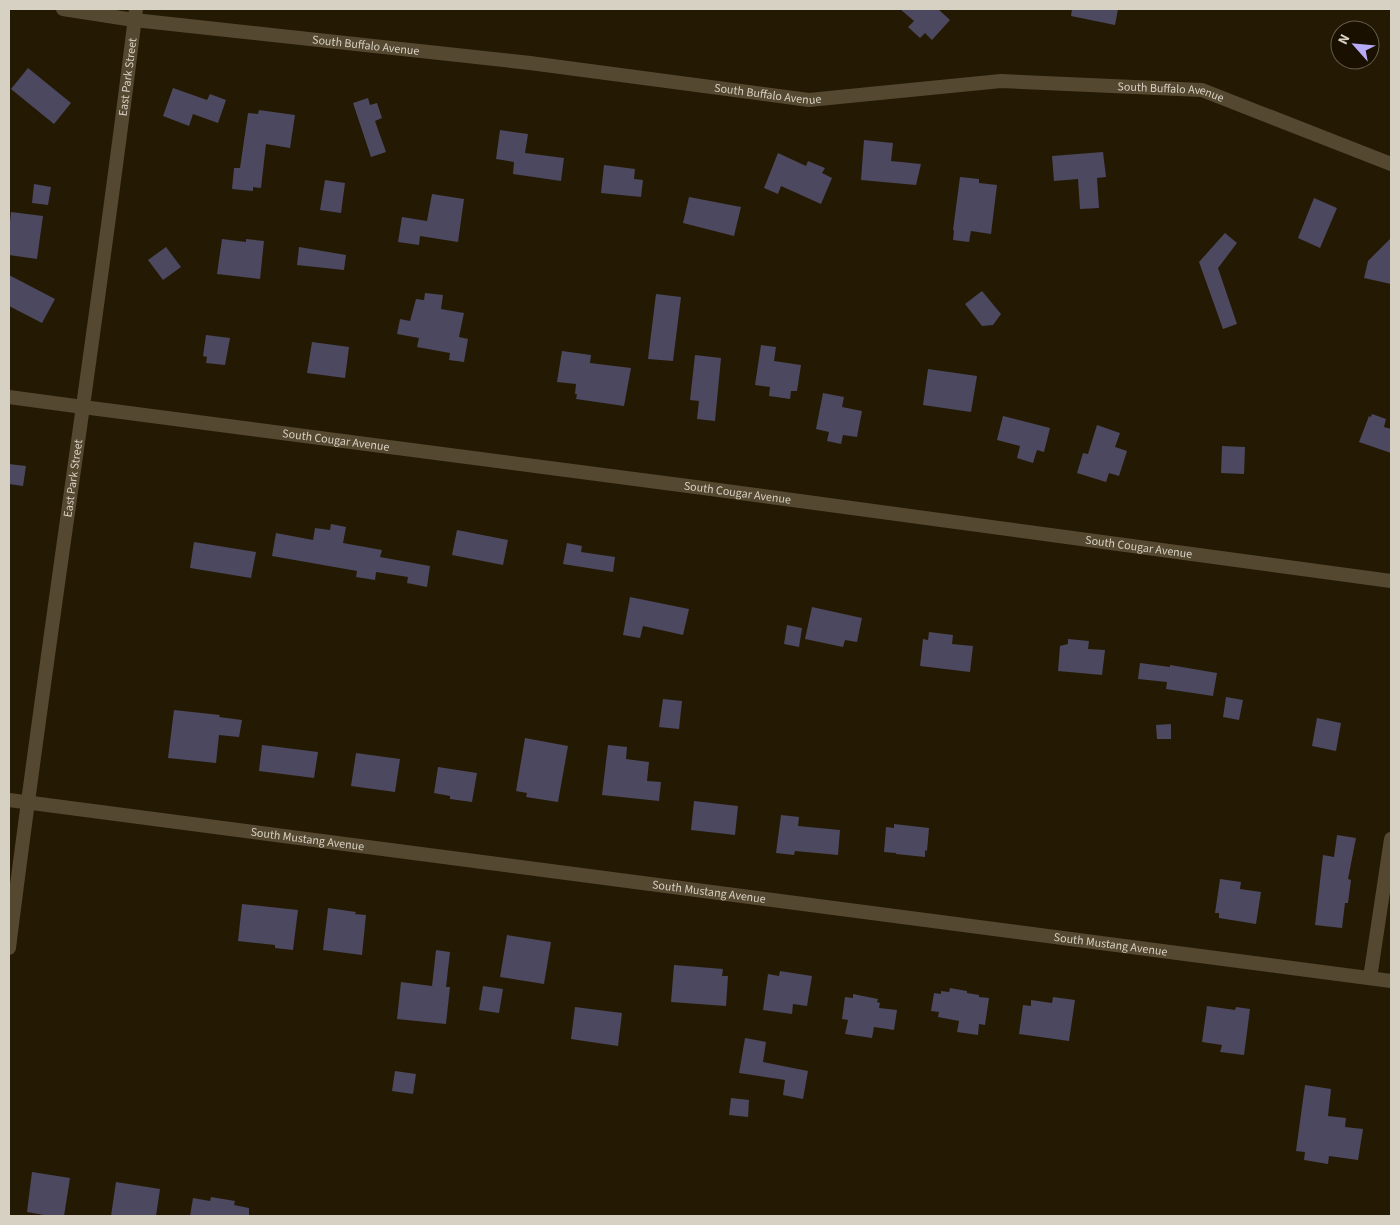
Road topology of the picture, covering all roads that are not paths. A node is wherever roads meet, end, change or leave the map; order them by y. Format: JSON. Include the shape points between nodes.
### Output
{"nodes":[{"id":1,"x":63,"y":9,"type":"edge"},
{"id":2,"x":135,"y":14,"type":"edge"},
{"id":3,"x":1391,"y":164,"type":"edge"},
{"id":4,"x":9,"y":397,"type":"edge"},
{"id":5,"x":82,"y":407,"type":"junction"},
{"id":6,"x":1391,"y":582,"type":"edge"},
{"id":7,"x":9,"y":800,"type":"edge"},
{"id":8,"x":27,"y":803,"type":"junction"},
{"id":9,"x":1391,"y":840,"type":"edge"},
{"id":10,"x":9,"y":948,"type":"edge"},
{"id":11,"x":1370,"y":978,"type":"junction"},
{"id":12,"x":1391,"y":981,"type":"edge"}],
"edges":[{"from":1,"to":2,"type":"street","name":"South Buffalo Avenue"},
{"from":2,"to":3,"type":"street","name":"South Buffalo Avenue","via":[[809,100],[1000,81],[1202,90]]},
{"from":2,"to":5,"type":"street","name":"East Park Street"},
{"from":4,"to":5,"type":"street","name":"South Cougar Avenue"},
{"from":5,"to":6,"type":"street","name":"South Cougar Avenue"},
{"from":5,"to":8,"type":"street","name":"East Park Street"},
{"from":7,"to":8,"type":"street","name":"South Mustang Avenue"},
{"from":8,"to":10,"type":"street","name":"East Park Street"},
{"from":8,"to":11,"type":"street","name":"South Mustang Avenue"},
{"from":9,"to":11,"type":"street"},
{"from":11,"to":12,"type":"street","name":"South Mustang Avenue"}]}
